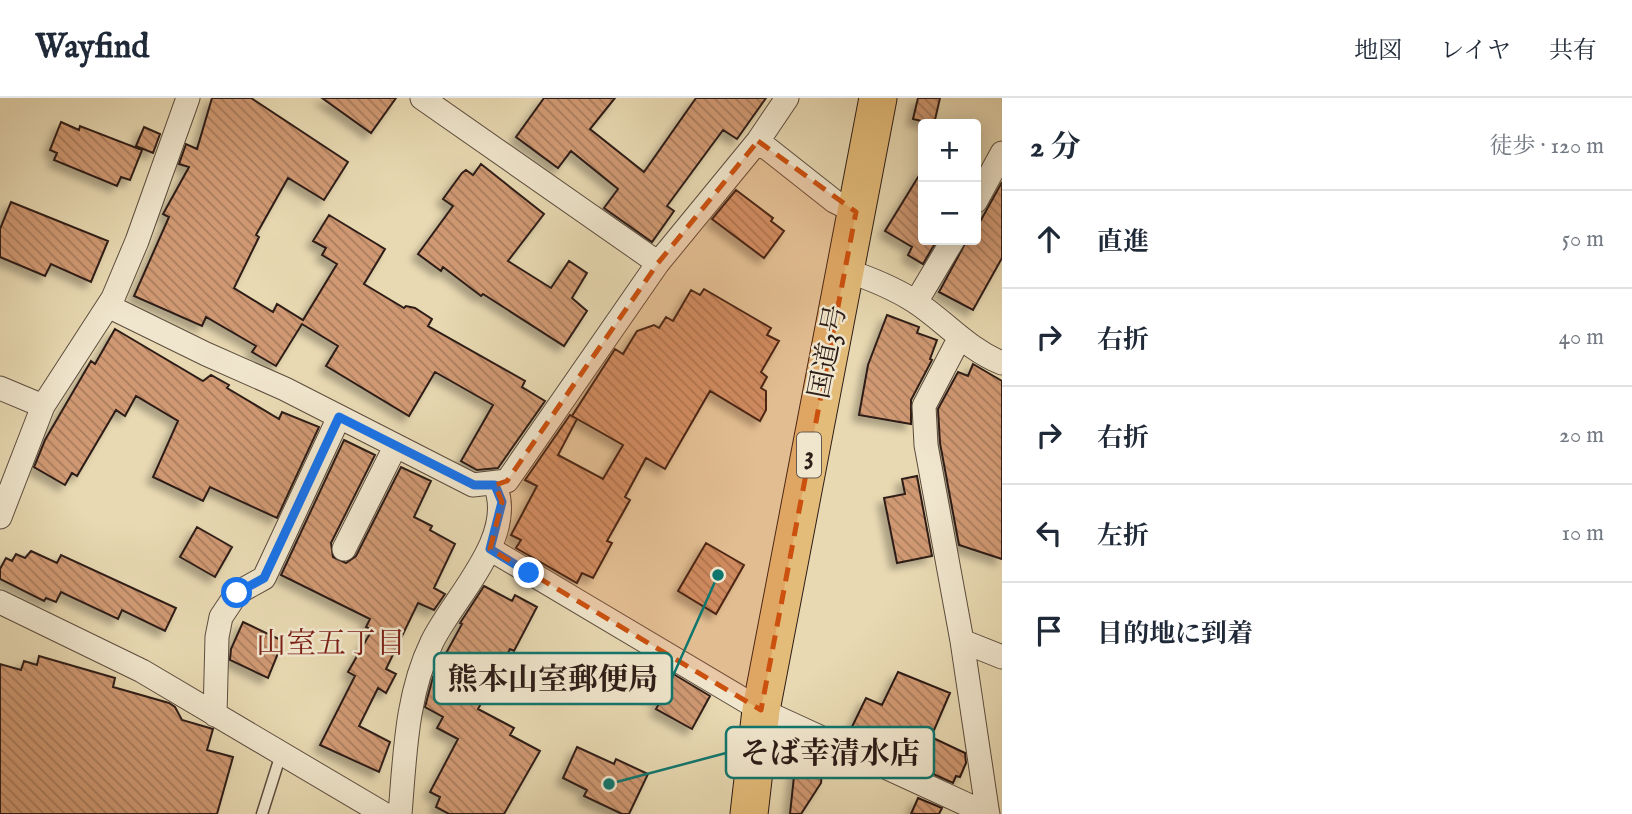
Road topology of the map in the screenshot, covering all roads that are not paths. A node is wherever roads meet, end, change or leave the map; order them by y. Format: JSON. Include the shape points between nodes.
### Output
{"nodes":[{"id":1,"x":188,"y":98,"type":"edge"},
{"id":2,"x":422,"y":98,"type":"edge"},
{"id":3,"x":787,"y":98,"type":"edge"},
{"id":4,"x":878,"y":98,"type":"edge"},
{"id":5,"x":758,"y":141,"type":"junction"},
{"id":6,"x":1002,"y":153,"type":"edge"},
{"id":7,"x":981,"y":192,"type":"edge"},
{"id":8,"x":856,"y":212,"type":"junction"},
{"id":9,"x":950,"y":245,"type":"edge"},
{"id":10,"x":658,"y":263,"type":"junction"},
{"id":11,"x":845,"y":270,"type":"junction"},
{"id":12,"x":916,"y":302,"type":"junction"},
{"id":13,"x":108,"y":306,"type":"junction"},
{"id":14,"x":959,"y":339,"type":"junction"},
{"id":15,"x":1002,"y":363,"type":"edge"},
{"id":16,"x":0,"y":388,"type":"edge"},
{"id":17,"x":43,"y":406,"type":"junction"},
{"id":18,"x":339,"y":417,"type":"junction"},
{"id":19,"x":395,"y":447,"type":"junction"},
{"id":20,"x":495,"y":485,"type":"junction"},
{"id":21,"x":0,"y":517,"type":"edge"},
{"id":22,"x":344,"y":549,"type":"dead end"},
{"id":23,"x":490,"y":549,"type":"junction"},
{"id":24,"x":0,"y":602,"type":"edge"},
{"id":25,"x":962,"y":641,"type":"junction"},
{"id":26,"x":1002,"y":657,"type":"edge"},
{"id":27,"x":761,"y":710,"type":"junction"},
{"id":28,"x":215,"y":715,"type":"junction"},
{"id":29,"x":281,"y":754,"type":"junction"},
{"id":30,"x":993,"y":783,"type":"edge"},
{"id":31,"x":988,"y":811,"type":"edge"},
{"id":32,"x":262,"y":814,"type":"edge"},
{"id":33,"x":384,"y":814,"type":"edge"},
{"id":34,"x":400,"y":814,"type":"edge"},
{"id":35,"x":749,"y":814,"type":"edge"}],
"edges":[{"from":1,"to":13,"type":"street","via":[[138,241]]},
{"from":2,"to":10,"type":"street"},
{"from":3,"to":5,"type":"street"},
{"from":4,"to":8,"type":"highway","name":"国道3号","number":"3"},
{"from":5,"to":8,"type":"street","via":[[834,201]]},
{"from":5,"to":10,"type":"street"},
{"from":6,"to":7,"type":"street"},
{"from":8,"to":11,"type":"highway","name":"国道3号","number":"3"},
{"from":9,"to":12,"type":"street"},
{"from":10,"to":20,"type":"street","via":[[507,481]]},
{"from":11,"to":12,"type":"street","via":[[877,280]]},
{"from":11,"to":27,"type":"highway","name":"国道3号","number":"3"},
{"from":12,"to":14,"type":"street"},
{"from":13,"to":17,"type":"street"},
{"from":13,"to":18,"type":"street"},
{"from":14,"to":15,"type":"street"},
{"from":14,"to":25,"type":"street","via":[[924,406],[926,445]]},
{"from":16,"to":17,"type":"street"},
{"from":17,"to":21,"type":"street"},
{"from":18,"to":19,"type":"street"},
{"from":18,"to":28,"type":"street","via":[[264,578],[237,593],[221,617]]},
{"from":19,"to":20,"type":"street","via":[[474,485]]},
{"from":19,"to":22,"type":"street"},
{"from":20,"to":23,"type":"street","via":[[502,502]]},
{"from":23,"to":27,"type":"street"},
{"from":23,"to":34,"type":"street","via":[[432,641],[415,686]]},
{"from":24,"to":28,"type":"street","via":[[142,671]]},
{"from":25,"to":26,"type":"street"},
{"from":25,"to":30,"type":"street"},
{"from":27,"to":31,"type":"street"},
{"from":27,"to":35,"type":"highway","name":"国道3号","number":"3"},
{"from":28,"to":29,"type":"street"},
{"from":29,"to":32,"type":"lane"},
{"from":29,"to":33,"type":"street"},
{"from":30,"to":31,"type":"street"}]}
